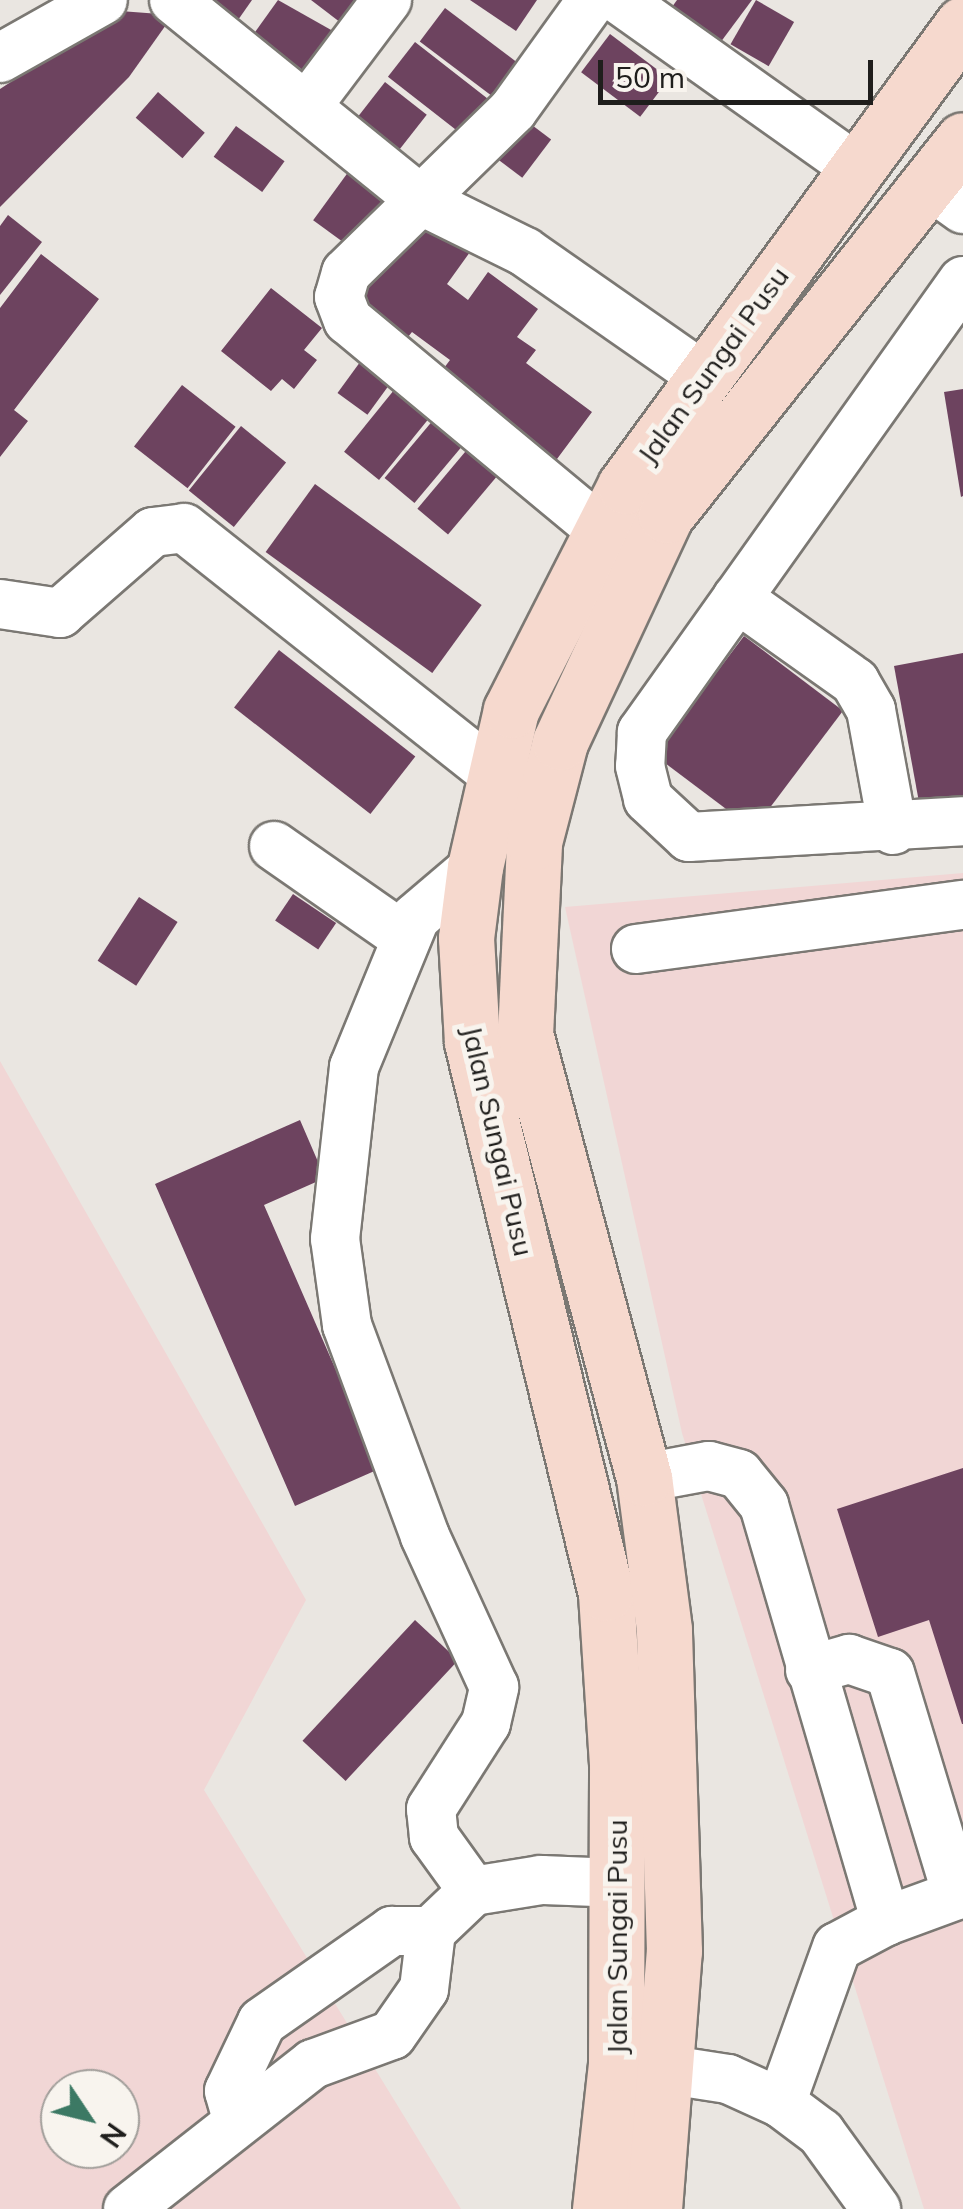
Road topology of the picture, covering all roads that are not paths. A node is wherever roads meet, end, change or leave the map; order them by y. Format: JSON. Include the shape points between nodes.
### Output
{"nodes":[{"id":1,"x":103,"y":0,"type":"edge"},
{"id":2,"x":174,"y":0,"type":"edge"},
{"id":3,"x":387,"y":0,"type":"edge"},
{"id":4,"x":592,"y":0,"type":"edge"},
{"id":5,"x":620,"y":0,"type":"edge"},
{"id":6,"x":963,"y":24,"type":"edge"},
{"id":7,"x":4,"y":50,"type":"edge"},
{"id":8,"x":307,"y":106,"type":"junction"},
{"id":9,"x":963,"y":140,"type":"edge"},
{"id":10,"x":858,"y":169,"type":"junction"},
{"id":11,"x":946,"y":197,"type":"edge"},
{"id":12,"x":422,"y":201,"type":"junction"},
{"id":13,"x":963,"y":280,"type":"edge"},
{"id":14,"x":703,"y":376,"type":"junction"},
{"id":15,"x":600,"y":529,"type":"junction"},
{"id":16,"x":737,"y":598,"type":"junction"},
{"id":17,"x":0,"y":604,"type":"edge"},
{"id":18,"x":496,"y":775,"type":"junction"},
{"id":19,"x":963,"y":821,"type":"edge"},
{"id":20,"x":894,"y":830,"type":"junction"},
{"id":21,"x":274,"y":846,"type":"dead end"},
{"id":22,"x":475,"y":868,"type":"junction"},
{"id":23,"x":963,"y":905,"type":"edge"},
{"id":24,"x":406,"y":938,"type":"junction"},
{"id":25,"x":636,"y":950,"type":"dead end"},
{"id":26,"x":644,"y":1478,"type":"junction"},
{"id":27,"x":810,"y":1670,"type":"junction"},
{"id":28,"x":618,"y":1884,"type":"junction"},
{"id":29,"x":473,"y":1891,"type":"junction"},
{"id":30,"x":960,"y":1894,"type":"edge"},
{"id":31,"x":886,"y":1921,"type":"junction"},
{"id":32,"x":431,"y":1931,"type":"junction"},
{"id":33,"x":616,"y":2063,"type":"junction"},
{"id":34,"x":670,"y":2066,"type":"junction"},
{"id":35,"x":781,"y":2102,"type":"junction"},
{"id":36,"x":237,"y":2118,"type":"junction"},
{"id":37,"x":128,"y":2209,"type":"edge"},
{"id":38,"x":600,"y":2209,"type":"edge"},
{"id":39,"x":654,"y":2209,"type":"edge"},
{"id":40,"x":876,"y":2209,"type":"edge"}],
"edges":[{"from":1,"to":7,"type":"street"},
{"from":2,"to":8,"type":"street"},
{"from":3,"to":8,"type":"street"},
{"from":4,"to":12,"type":"street","via":[[513,110]]},
{"from":5,"to":10,"type":"street"},
{"from":6,"to":10,"type":"main road","name":"Jalan Sungai Pusu"},
{"from":8,"to":12,"type":"street"},
{"from":9,"to":11,"type":"main road","name":"Jalan Sungai Pusu"},
{"from":10,"to":14,"type":"main road","name":"Jalan Sungai Pusu"},
{"from":11,"to":26,"type":"main road","name":"Jalan Sungai Pusu","via":[[666,515],[560,742],[534,842],[526,1036]]},
{"from":12,"to":14,"type":"street","via":[[526,252]]},
{"from":12,"to":15,"type":"street","via":[[346,273],[339,298],[348,320]]},
{"from":13,"to":16,"type":"street"},
{"from":14,"to":15,"type":"main road","name":"Jalan Sungai Pusu"},
{"from":15,"to":18,"type":"main road","name":"Jalan Sungai Pusu","via":[[544,629]]},
{"from":16,"to":20,"type":"street","via":[[855,682],[871,710]]},
{"from":16,"to":20,"type":"street","via":[[642,732],[648,799],[689,837]]},
{"from":17,"to":18,"type":"street","via":[[60,613],[153,532],[184,528]]},
{"from":18,"to":22,"type":"main road","name":"Jalan Sungai Pusu"},
{"from":19,"to":20,"type":"street"},
{"from":21,"to":24,"type":"street"},
{"from":22,"to":24,"type":"street","via":[[414,918]]},
{"from":22,"to":28,"type":"main road","name":"Jalan Sungai Pusu","via":[[466,938],[472,1042],[606,1593]]},
{"from":23,"to":25,"type":"street"},
{"from":24,"to":29,"type":"street","via":[[354,1068],[335,1239],[348,1325],[425,1536],[494,1687],[486,1723],[432,1809],[434,1837]]},
{"from":26,"to":27,"type":"street","via":[[709,1466],[740,1474],[764,1504]]},
{"from":26,"to":34,"type":"main road","name":"Jalan Sungai Pusu","via":[[674,1764]]},
{"from":27,"to":30,"type":"street","via":[[848,1659],[890,1673]]},
{"from":27,"to":31,"type":"street"},
{"from":28,"to":29,"type":"street","via":[[526,1880]]},
{"from":28,"to":33,"type":"main road","name":"Jalan Sungai Pusu"},
{"from":29,"to":32,"type":"street"},
{"from":30,"to":31,"type":"street"},
{"from":31,"to":35,"type":"street","via":[[837,1947]]},
{"from":32,"to":36,"type":"street","via":[[424,1989],[392,2035],[313,2064]]},
{"from":32,"to":36,"type":"street","via":[[392,1931],[262,2022],[229,2090]]},
{"from":33,"to":34,"type":"street"},
{"from":33,"to":38,"type":"main road","name":"Jalan Sungai Pusu"},
{"from":34,"to":35,"type":"street"},
{"from":34,"to":39,"type":"main road","name":"Jalan Sungai Pusu"},
{"from":35,"to":40,"type":"street","via":[[822,2132]]},
{"from":36,"to":37,"type":"street"}]}
